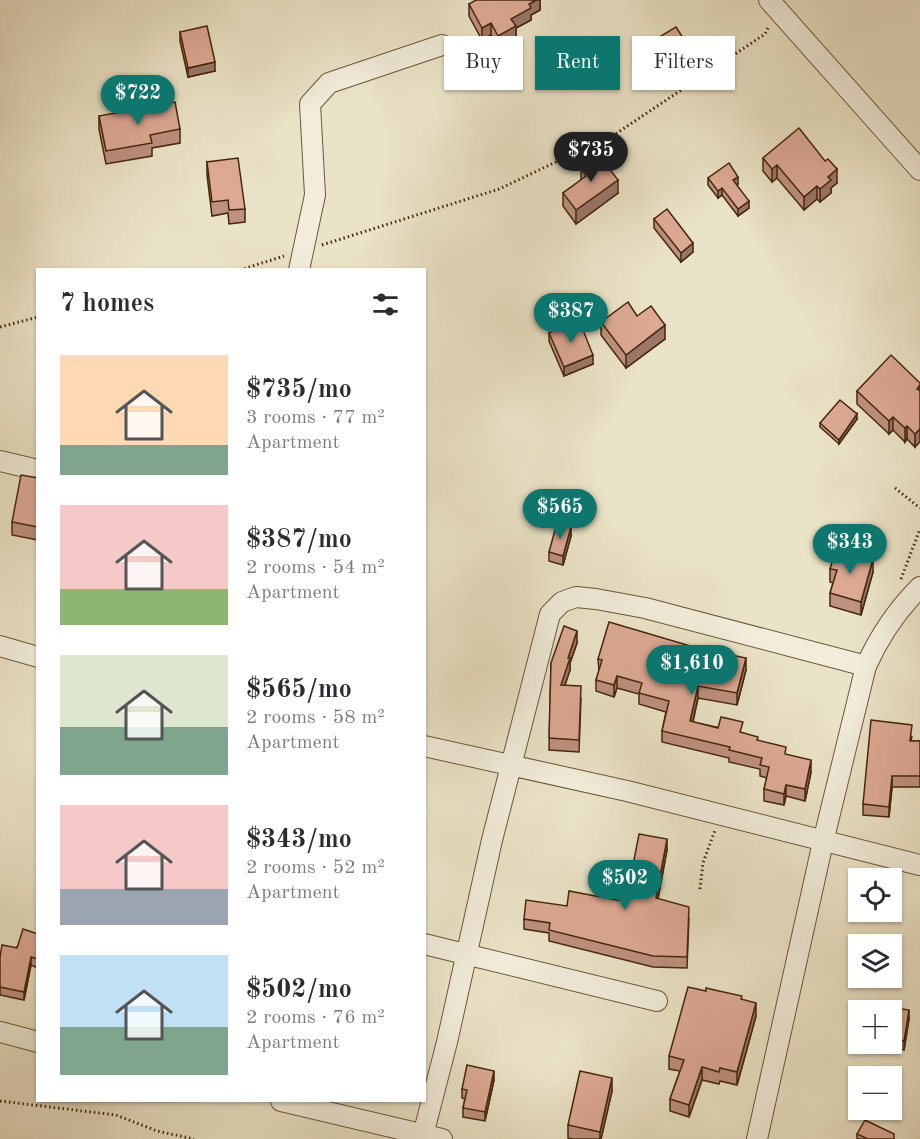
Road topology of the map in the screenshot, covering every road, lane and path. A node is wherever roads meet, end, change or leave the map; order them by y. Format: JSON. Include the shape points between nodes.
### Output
{"nodes":[{"id":1,"x":774,"y":7,"type":"edge"},
{"id":2,"x":442,"y":45,"type":"dead end"},
{"id":3,"x":920,"y":170,"type":"edge"},
{"id":4,"x":304,"y":249,"type":"junction"},
{"id":5,"x":246,"y":268,"type":"edge"},
{"id":6,"x":299,"y":268,"type":"edge"},
{"id":7,"x":36,"y":318,"type":"edge"},
{"id":8,"x":0,"y":327,"type":"edge"},
{"id":9,"x":0,"y":461,"type":"edge"},
{"id":10,"x":36,"y":470,"type":"edge"},
{"id":11,"x":895,"y":488,"type":"dead end"},
{"id":12,"x":920,"y":508,"type":"edge"},
{"id":13,"x":920,"y":529,"type":"edge"},
{"id":14,"x":920,"y":588,"type":"edge"},
{"id":15,"x":902,"y":605,"type":"junction"},
{"id":16,"x":0,"y":646,"type":"edge"},
{"id":17,"x":36,"y":656,"type":"edge"},
{"id":18,"x":866,"y":666,"type":"junction"},
{"id":19,"x":426,"y":746,"type":"edge"},
{"id":20,"x":511,"y":767,"type":"junction"},
{"id":21,"x":715,"y":813,"type":"junction"},
{"id":22,"x":823,"y":842,"type":"junction"},
{"id":23,"x":920,"y":864,"type":"edge"},
{"id":24,"x":700,"y":889,"type":"dead end"},
{"id":25,"x":426,"y":944,"type":"edge"},
{"id":26,"x":467,"y":954,"type":"junction"},
{"id":27,"x":657,"y":1001,"type":"dead end"},
{"id":28,"x":0,"y":1032,"type":"edge"},
{"id":29,"x":36,"y":1041,"type":"edge"},
{"id":30,"x":0,"y":1101,"type":"edge"},
{"id":31,"x":285,"y":1102,"type":"edge"},
{"id":32,"x":429,"y":1138,"type":"edge"},
{"id":33,"x":194,"y":1139,"type":"edge"},
{"id":34,"x":757,"y":1139,"type":"edge"}],
"edges":[{"from":1,"to":3,"type":"street"},
{"from":1,"to":4,"type":"path","via":[[765,34],[617,133],[499,189],[343,241]]},
{"from":2,"to":4,"type":"street","via":[[329,83],[310,104],[315,195]]},
{"from":4,"to":5,"type":"path"},
{"from":4,"to":6,"type":"street"},
{"from":7,"to":8,"type":"path"},
{"from":9,"to":10,"type":"street"},
{"from":11,"to":12,"type":"path"},
{"from":13,"to":15,"type":"path","via":[[901,576]]},
{"from":14,"to":15,"type":"street"},
{"from":15,"to":18,"type":"street"},
{"from":16,"to":17,"type":"street"},
{"from":18,"to":20,"type":"street","via":[[645,608],[576,597],[562,602],[550,614]]},
{"from":18,"to":22,"type":"street"},
{"from":19,"to":20,"type":"street"},
{"from":20,"to":21,"type":"street"},
{"from":20,"to":26,"type":"street"},
{"from":21,"to":22,"type":"street"},
{"from":21,"to":24,"type":"path","via":[[715,833],[703,863]]},
{"from":22,"to":23,"type":"street"},
{"from":22,"to":34,"type":"street"},
{"from":25,"to":26,"type":"street"},
{"from":26,"to":27,"type":"street"},
{"from":26,"to":32,"type":"street"},
{"from":28,"to":29,"type":"street"},
{"from":30,"to":33,"type":"path","via":[[116,1115],[157,1131]]},
{"from":31,"to":32,"type":"street"}]}
